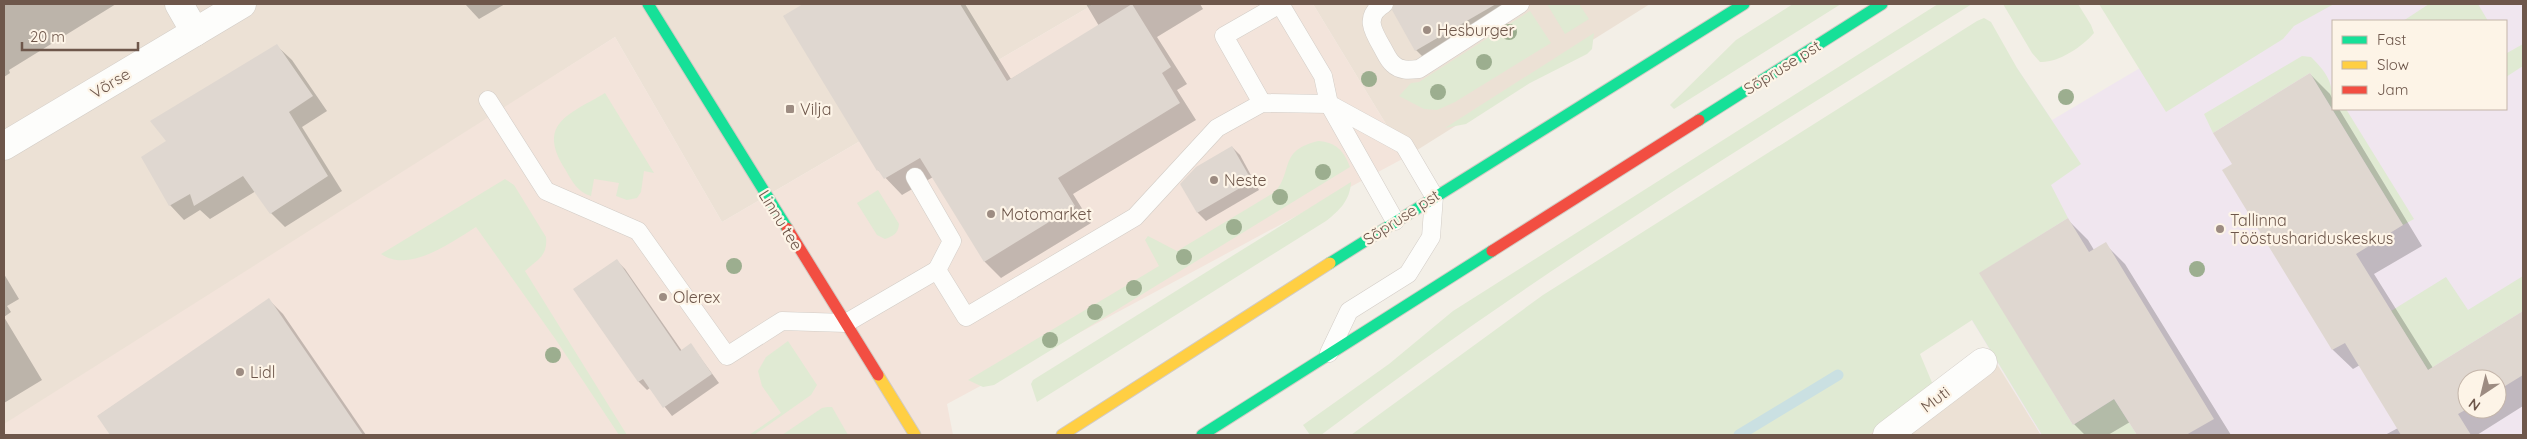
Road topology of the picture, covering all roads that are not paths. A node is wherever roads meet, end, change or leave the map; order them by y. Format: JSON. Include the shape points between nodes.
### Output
{"nodes":[{"id":1,"x":179,"y":4,"type":"edge"},
{"id":2,"x":242,"y":4,"type":"edge"},
{"id":3,"x":648,"y":4,"type":"edge"},
{"id":4,"x":1384,"y":4,"type":"edge"},
{"id":5,"x":1520,"y":4,"type":"edge"},
{"id":6,"x":1744,"y":4,"type":"edge"},
{"id":7,"x":1882,"y":4,"type":"edge"},
{"id":8,"x":195,"y":32,"type":"junction"},
{"id":9,"x":488,"y":100,"type":"dead end"},
{"id":10,"x":1262,"y":103,"type":"junction"},
{"id":11,"x":1329,"y":104,"type":"junction"},
{"id":12,"x":4,"y":146,"type":"edge"},
{"id":13,"x":915,"y":177,"type":"dead end"},
{"id":14,"x":1434,"y":196,"type":"junction"},
{"id":15,"x":1395,"y":221,"type":"junction"},
{"id":16,"x":936,"y":270,"type":"junction"},
{"id":17,"x":846,"y":323,"type":"junction"},
{"id":18,"x":1328,"y":356,"type":"junction"},
{"id":19,"x":1983,"y":362,"type":"dead end"},
{"id":20,"x":915,"y":435,"type":"edge"},
{"id":21,"x":1062,"y":435,"type":"edge"},
{"id":22,"x":1202,"y":435,"type":"edge"},
{"id":23,"x":1887,"y":435,"type":"edge"}],
"edges":[{"from":1,"to":8,"type":"street"},
{"from":2,"to":8,"type":"street","name":"Võrse"},
{"from":3,"to":17,"type":"main road","name":"Linnu tee"},
{"from":4,"to":5,"type":"lane","via":[[1376,8],[1370,17],[1372,30],[1392,63],[1406,71],[1419,70]]},
{"from":6,"to":14,"type":"main road","name":"Sõpruse pst"},
{"from":7,"to":18,"type":"main road","name":"Sõpruse pst"},
{"from":8,"to":12,"type":"street","name":"Võrse"},
{"from":9,"to":17,"type":"lane","via":[[546,192],[638,231],[727,356],[782,321]]},
{"from":10,"to":11,"type":"lane"},
{"from":10,"to":11,"type":"lane","via":[[1224,36],[1280,4],[1323,76]]},
{"from":10,"to":16,"type":"lane","via":[[1217,128],[1135,217],[966,318]]},
{"from":11,"to":14,"type":"lane","via":[[1404,145]]},
{"from":11,"to":15,"type":"lane"},
{"from":13,"to":16,"type":"lane","via":[[952,241]]},
{"from":14,"to":15,"type":"main road","name":"Sõpruse pst"},
{"from":14,"to":18,"type":"lane","via":[[1431,237],[1408,274],[1349,311]]},
{"from":15,"to":21,"type":"main road","name":"Sõpruse pst"},
{"from":16,"to":17,"type":"lane"},
{"from":17,"to":20,"type":"main road","name":"Linnu tee"},
{"from":18,"to":22,"type":"main road","name":"Sõpruse pst"},
{"from":19,"to":23,"type":"street","name":"Muti"}]}
